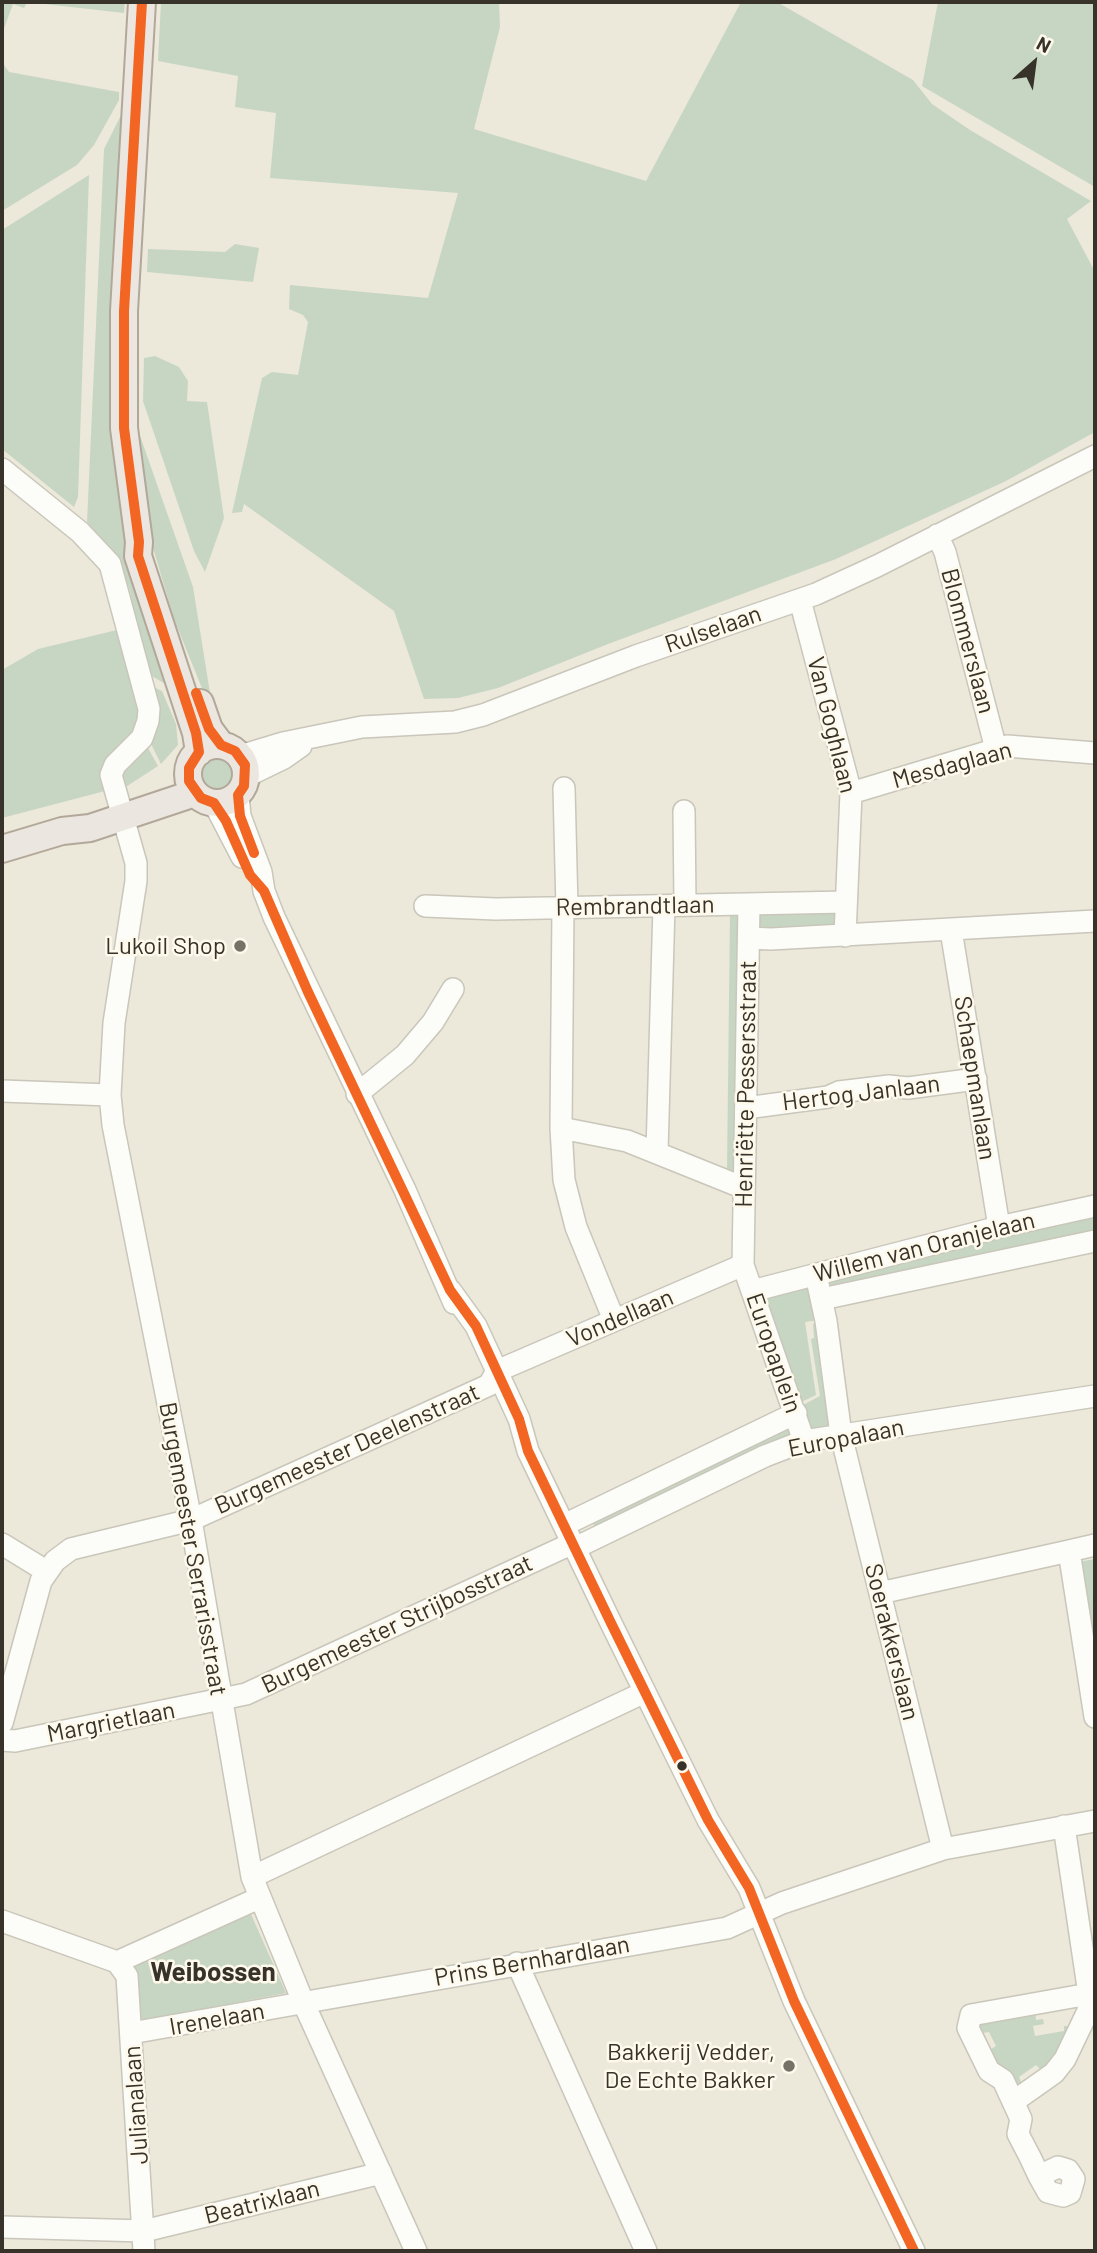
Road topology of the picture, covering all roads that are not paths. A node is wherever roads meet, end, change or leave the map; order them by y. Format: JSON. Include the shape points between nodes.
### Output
{"nodes":[{"id":1,"x":142,"y":2,"type":"edge"},
{"id":2,"x":1095,"y":456,"type":"edge"},
{"id":3,"x":2,"y":468,"type":"edge"},
{"id":4,"x":937,"y":535,"type":"junction"},
{"id":5,"x":800,"y":600,"type":"junction"},
{"id":6,"x":996,"y":749,"type":"junction"},
{"id":7,"x":1095,"y":753,"type":"edge"},
{"id":8,"x":218,"y":774,"type":"junction"},
{"id":9,"x":564,"y":788,"type":"dead end"},
{"id":10,"x":851,"y":793,"type":"junction"},
{"id":11,"x":684,"y":811,"type":"dead end"},
{"id":12,"x":121,"y":812,"type":"junction"},
{"id":13,"x":2,"y":849,"type":"edge"},
{"id":14,"x":846,"y":902,"type":"junction"},
{"id":15,"x":749,"y":904,"type":"junction"},
{"id":16,"x":685,"y":905,"type":"junction"},
{"id":17,"x":425,"y":906,"type":"dead end"},
{"id":18,"x":663,"y":906,"type":"junction"},
{"id":19,"x":565,"y":908,"type":"junction"},
{"id":20,"x":1095,"y":921,"type":"edge"},
{"id":21,"x":951,"y":930,"type":"junction"},
{"id":22,"x":845,"y":936,"type":"junction"},
{"id":23,"x":749,"y":938,"type":"junction"},
{"id":24,"x":453,"y":989,"type":"dead end"},
{"id":25,"x":976,"y":1079,"type":"junction"},
{"id":26,"x":2,"y":1091,"type":"edge"},
{"id":27,"x":357,"y":1094,"type":"junction"},
{"id":28,"x":110,"y":1095,"type":"junction"},
{"id":29,"x":746,"y":1108,"type":"junction"},
{"id":30,"x":561,"y":1128,"type":"junction"},
{"id":31,"x":657,"y":1152,"type":"junction"},
{"id":32,"x":744,"y":1188,"type":"junction"},
{"id":33,"x":1095,"y":1206,"type":"edge"},
{"id":34,"x":999,"y":1227,"type":"junction"},
{"id":35,"x":1095,"y":1241,"type":"edge"},
{"id":36,"x":743,"y":1265,"type":"junction"},
{"id":37,"x":816,"y":1275,"type":"junction"},
{"id":38,"x":752,"y":1291,"type":"junction"},
{"id":39,"x":822,"y":1299,"type":"junction"},
{"id":40,"x":614,"y":1320,"type":"junction"},
{"id":41,"x":493,"y":1378,"type":"junction"},
{"id":42,"x":1095,"y":1396,"type":"edge"},
{"id":43,"x":796,"y":1413,"type":"junction"},
{"id":44,"x":841,"y":1435,"type":"junction"},
{"id":45,"x":804,"y":1441,"type":"junction"},
{"id":46,"x":191,"y":1520,"type":"junction"},
{"id":47,"x":571,"y":1538,"type":"junction"},
{"id":48,"x":2,"y":1544,"type":"edge"},
{"id":49,"x":1095,"y":1545,"type":"edge"},
{"id":50,"x":1069,"y":1551,"type":"junction"},
{"id":51,"x":46,"y":1571,"type":"junction"},
{"id":52,"x":880,"y":1593,"type":"junction"},
{"id":53,"x":645,"y":1692,"type":"junction"},
{"id":54,"x":220,"y":1701,"type":"junction"},
{"id":55,"x":1095,"y":1717,"type":"edge"},
{"id":56,"x":2,"y":1723,"type":"edge"},
{"id":57,"x":2,"y":1740,"type":"edge"},
{"id":58,"x":1095,"y":1821,"type":"edge"},
{"id":59,"x":1064,"y":1826,"type":"junction"},
{"id":60,"x":943,"y":1849,"type":"junction"},
{"id":61,"x":252,"y":1877,"type":"junction"},
{"id":62,"x":259,"y":1898,"type":"junction"},
{"id":63,"x":753,"y":1917,"type":"junction"},
{"id":64,"x":2,"y":1921,"type":"edge"},
{"id":65,"x":117,"y":1962,"type":"junction"},
{"id":66,"x":517,"y":1963,"type":"junction"},
{"id":67,"x":1089,"y":1994,"type":"junction"},
{"id":68,"x":304,"y":2004,"type":"junction"},
{"id":69,"x":131,"y":2033,"type":"junction"},
{"id":70,"x":1013,"y":2102,"type":"junction"},
{"id":71,"x":381,"y":2173,"type":"junction"},
{"id":72,"x":1039,"y":2176,"type":"dead end"},
{"id":73,"x":2,"y":2227,"type":"edge"},
{"id":74,"x":144,"y":2241,"type":"edge"},
{"id":75,"x":416,"y":2251,"type":"edge"},
{"id":76,"x":646,"y":2251,"type":"edge"},
{"id":77,"x":914,"y":2251,"type":"edge"}],
"edges":[{"from":1,"to":8,"type":"main road","via":[[124,311],[124,428],[139,542],[147,552],[209,729]]},
{"from":2,"to":4,"type":"street","name":"Rulselaan"},
{"from":3,"to":12,"type":"street","name":"Burgemeester Serrarisstraat","via":[[80,532],[113,571],[149,709],[142,738],[111,775]]},
{"from":4,"to":5,"type":"street","name":"Rulselaan"},
{"from":4,"to":6,"type":"street","name":"Blommerslaan"},
{"from":5,"to":8,"type":"street","name":"Rulselaan","via":[[483,715],[454,722],[362,727],[311,738],[284,758]]},
{"from":5,"to":10,"type":"street","name":"Van Goghlaan"},
{"from":6,"to":7,"type":"street","name":"Mesdaglaan","via":[[1022,746]]},
{"from":6,"to":10,"type":"street","name":"Mesdaglaan"},
{"from":8,"to":12,"type":"main road"},
{"from":8,"to":27,"type":"street","via":[[250,875],[264,891]]},
{"from":9,"to":19,"type":"street"},
{"from":10,"to":14,"type":"street","name":"Van Goghlaan"},
{"from":11,"to":16,"type":"street"},
{"from":12,"to":13,"type":"main road","via":[[90,828],[62,831]]},
{"from":12,"to":28,"type":"street","name":"Burgemeester Serrarisstraat","via":[[136,863],[136,881],[114,1023]]},
{"from":14,"to":15,"type":"street","name":"Rembrandtlaan"},
{"from":14,"to":22,"type":"street","name":"Van Goghlaan"},
{"from":15,"to":16,"type":"street","name":"Rembrandtlaan"},
{"from":15,"to":23,"type":"street","name":"Henriëtte Pessersstraat"},
{"from":16,"to":18,"type":"street","name":"Rembrandtlaan"},
{"from":17,"to":19,"type":"street","name":"Rembrandtlaan"},
{"from":18,"to":19,"type":"street","name":"Rembrandtlaan"},
{"from":18,"to":31,"type":"street"},
{"from":19,"to":30,"type":"street"},
{"from":20,"to":21,"type":"street"},
{"from":21,"to":22,"type":"street"},
{"from":21,"to":25,"type":"street","name":"Schaepmanlaan"},
{"from":22,"to":23,"type":"street"},
{"from":23,"to":29,"type":"street","name":"Henriëtte Pessersstraat"},
{"from":24,"to":27,"type":"street","via":[[405,1055]]},
{"from":25,"to":29,"type":"street","name":"Hertog Janlaan","via":[[852,1090]]},
{"from":25,"to":34,"type":"street","name":"Schaepmanlaan"},
{"from":26,"to":28,"type":"street"},
{"from":27,"to":41,"type":"street","via":[[450,1290],[464,1331]]},
{"from":28,"to":46,"type":"street","name":"Burgemeester Serrarisstraat"},
{"from":29,"to":32,"type":"street","name":"Henriëtte Pessersstraat"},
{"from":30,"to":31,"type":"street"},
{"from":30,"to":40,"type":"street","via":[[564,1180],[576,1227]]},
{"from":31,"to":32,"type":"street"},
{"from":32,"to":36,"type":"street","name":"Henriëtte Pessersstraat"},
{"from":33,"to":34,"type":"street","name":"Willem van Oranjelaan"},
{"from":34,"to":37,"type":"street","name":"Willem van Oranjelaan"},
{"from":35,"to":39,"type":"street","name":"Willem van Oranjelaan"},
{"from":36,"to":38,"type":"street","name":"Europaplein"},
{"from":36,"to":40,"type":"street","name":"Vondellaan"},
{"from":37,"to":38,"type":"street","name":"Willem van Oranjelaan"},
{"from":37,"to":39,"type":"street","name":"Europaplein"},
{"from":38,"to":43,"type":"street","name":"Europaplein"},
{"from":39,"to":44,"type":"street","name":"Europaplein"},
{"from":40,"to":41,"type":"street","name":"Vondellaan"},
{"from":41,"to":46,"type":"street","name":"Burgemeester Deelenstraat"},
{"from":41,"to":47,"type":"street","via":[[508,1426],[528,1451]]},
{"from":42,"to":44,"type":"street","name":"Europalaan"},
{"from":43,"to":45,"type":"street","name":"Europaplein"},
{"from":43,"to":47,"type":"street","name":"Europalaan"},
{"from":44,"to":45,"type":"street","name":"Europalaan"},
{"from":44,"to":52,"type":"street","name":"Soerakkerslaan"},
{"from":45,"to":47,"type":"street","name":"Europalaan"},
{"from":46,"to":51,"type":"street","name":"Burgemeester Deelenstraat","via":[[71,1549]]},
{"from":46,"to":54,"type":"street","name":"Burgemeester Serrarisstraat"},
{"from":47,"to":53,"type":"street"},
{"from":47,"to":54,"type":"street","name":"Burgemeester Strijbosstraat","via":[[246,1693]]},
{"from":48,"to":51,"type":"street"},
{"from":49,"to":50,"type":"street"},
{"from":50,"to":52,"type":"street"},
{"from":50,"to":55,"type":"street"},
{"from":51,"to":56,"type":"street"},
{"from":52,"to":60,"type":"street","name":"Soerakkerslaan"},
{"from":53,"to":61,"type":"street"},
{"from":53,"to":63,"type":"street"},
{"from":54,"to":57,"type":"street","name":"Margrietlaan"},
{"from":54,"to":61,"type":"street","name":"Burgemeester Serrarisstraat"},
{"from":58,"to":59,"type":"street","name":"Prins Bernhardlaan"},
{"from":59,"to":60,"type":"street","name":"Prins Bernhardlaan"},
{"from":59,"to":67,"type":"street"},
{"from":60,"to":63,"type":"street","name":"Prins Bernhardlaan"},
{"from":61,"to":62,"type":"street","name":"Burgemeester Serrarisstraat"},
{"from":62,"to":65,"type":"street"},
{"from":62,"to":68,"type":"street","name":"Burgemeester Serrarisstraat"},
{"from":63,"to":66,"type":"street","name":"Prins Bernhardlaan","via":[[727,1927]]},
{"from":63,"to":77,"type":"street","via":[[773,1972],[794,2001]]},
{"from":64,"to":65,"type":"street"},
{"from":65,"to":69,"type":"street","name":"Julianalaan","via":[[127,1976]]},
{"from":66,"to":68,"type":"street","name":"Prins Bernhardlaan"},
{"from":66,"to":76,"type":"street"},
{"from":67,"to":70,"type":"street","via":[[1083,2026],[1065,2059],[1054,2073]]},
{"from":67,"to":70,"type":"street","via":[[971,2015],[968,2028],[989,2071],[1003,2080]]},
{"from":68,"to":69,"type":"street","name":"Irenelaan"},
{"from":68,"to":71,"type":"street","name":"Burgemeester Serrarisstraat"},
{"from":69,"to":74,"type":"street","name":"Julianalaan"},
{"from":70,"to":72,"type":"street","via":[[1021,2119],[1018,2134]]},
{"from":71,"to":74,"type":"street","name":"Beatrixlaan"},
{"from":71,"to":75,"type":"street","name":"Burgemeester Serrarisstraat"},
{"from":73,"to":74,"type":"street","name":"Beatrixlaan"}]}
